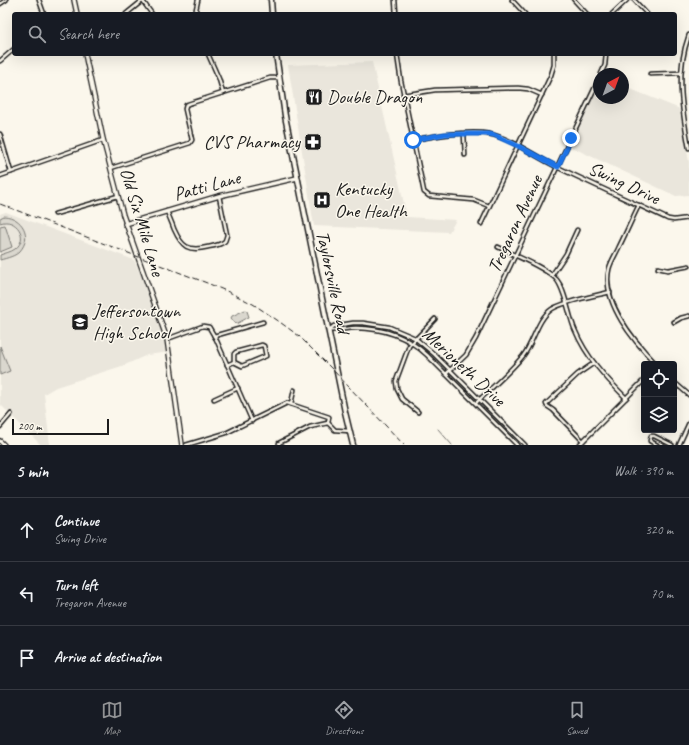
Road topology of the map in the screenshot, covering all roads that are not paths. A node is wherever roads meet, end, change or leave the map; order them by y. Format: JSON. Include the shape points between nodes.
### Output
{"nodes":[{"id":1,"x":6,"y":0,"type":"edge"},
{"id":2,"x":40,"y":0,"type":"edge"},
{"id":3,"x":74,"y":0,"type":"edge"},
{"id":4,"x":142,"y":0,"type":"edge"},
{"id":5,"x":198,"y":0,"type":"edge"},
{"id":6,"x":271,"y":0,"type":"edge"},
{"id":7,"x":395,"y":0,"type":"edge"},
{"id":8,"x":512,"y":0,"type":"edge"},
{"id":9,"x":574,"y":0,"type":"edge"},
{"id":10,"x":627,"y":0,"type":"edge"},
{"id":11,"x":634,"y":0,"type":"edge"},
{"id":12,"x":0,"y":4,"type":"edge"},
{"id":13,"x":43,"y":12,"type":"edge"},
{"id":14,"x":77,"y":12,"type":"edge"},
{"id":15,"x":128,"y":12,"type":"edge"},
{"id":16,"x":151,"y":12,"type":"edge"},
{"id":17,"x":195,"y":12,"type":"edge"},
{"id":18,"x":272,"y":12,"type":"edge"},
{"id":19,"x":396,"y":12,"type":"edge"},
{"id":20,"x":523,"y":12,"type":"edge"},
{"id":21,"x":585,"y":12,"type":"edge"},
{"id":22,"x":614,"y":12,"type":"edge"},
{"id":23,"x":645,"y":12,"type":"edge"},
{"id":24,"x":689,"y":35,"type":"edge"},
{"id":25,"x":12,"y":51,"type":"edge"},
{"id":26,"x":85,"y":56,"type":"edge"},
{"id":27,"x":209,"y":56,"type":"edge"},
{"id":28,"x":276,"y":56,"type":"edge"},
{"id":29,"x":397,"y":56,"type":"edge"},
{"id":30,"x":554,"y":56,"type":"edge"},
{"id":31,"x":606,"y":56,"type":"edge"},
{"id":32,"x":0,"y":61,"type":"edge"},
{"id":33,"x":604,"y":68,"type":"edge"},
{"id":34,"x":680,"y":73,"type":"junction"},
{"id":35,"x":650,"y":74,"type":"dead end"},
{"id":36,"x":278,"y":78,"type":"junction"},
{"id":37,"x":593,"y":92,"type":"edge"},
{"id":38,"x":223,"y":93,"type":"junction"},
{"id":39,"x":403,"y":95,"type":"junction"},
{"id":40,"x":542,"y":95,"type":"junction"},
{"id":41,"x":0,"y":134,"type":"edge"},
{"id":42,"x":464,"y":134,"type":"junction"},
{"id":43,"x":103,"y":139,"type":"junction"},
{"id":44,"x":413,"y":140,"type":"junction"},
{"id":45,"x":518,"y":146,"type":"junction"},
{"id":46,"x":689,"y":148,"type":"edge"},
{"id":47,"x":465,"y":155,"type":"dead end"},
{"id":48,"x":558,"y":167,"type":"junction"},
{"id":49,"x":111,"y":168,"type":"junction"},
{"id":50,"x":11,"y":172,"type":"junction"},
{"id":51,"x":0,"y":176,"type":"edge"},
{"id":52,"x":297,"y":178,"type":"junction"},
{"id":53,"x":118,"y":196,"type":"junction"},
{"id":54,"x":219,"y":196,"type":"junction"},
{"id":55,"x":639,"y":205,"type":"junction"},
{"id":56,"x":489,"y":206,"type":"junction"},
{"id":57,"x":167,"y":211,"type":"junction"},
{"id":58,"x":54,"y":214,"type":"dead end"},
{"id":59,"x":689,"y":218,"type":"edge"},
{"id":60,"x":125,"y":224,"type":"junction"},
{"id":61,"x":481,"y":224,"type":"dead end"},
{"id":62,"x":578,"y":230,"type":"dead end"},
{"id":63,"x":498,"y":247,"type":"dead end"},
{"id":64,"x":515,"y":256,"type":"junction"},
{"id":65,"x":689,"y":266,"type":"edge"},
{"id":66,"x":658,"y":268,"type":"dead end"},
{"id":67,"x":552,"y":275,"type":"junction"},
{"id":68,"x":610,"y":292,"type":"junction"},
{"id":69,"x":566,"y":304,"type":"junction"},
{"id":70,"x":689,"y":316,"type":"edge"},
{"id":71,"x":434,"y":319,"type":"dead end"},
{"id":72,"x":263,"y":322,"type":"dead end"},
{"id":73,"x":674,"y":322,"type":"dead end"},
{"id":74,"x":329,"y":330,"type":"junction"},
{"id":75,"x":213,"y":334,"type":"junction"},
{"id":76,"x":415,"y":338,"type":"junction"},
{"id":77,"x":167,"y":339,"type":"junction"},
{"id":78,"x":412,"y":342,"type":"junction"},
{"id":79,"x":653,"y":361,"type":"edge"},
{"id":80,"x":234,"y":362,"type":"junction"},
{"id":81,"x":594,"y":363,"type":"junction"},
{"id":82,"x":227,"y":365,"type":"junction"},
{"id":83,"x":450,"y":370,"type":"junction"},
{"id":84,"x":446,"y":374,"type":"junction"},
{"id":85,"x":641,"y":383,"type":"edge"},
{"id":86,"x":677,"y":385,"type":"edge"},
{"id":87,"x":238,"y":388,"type":"junction"},
{"id":88,"x":294,"y":390,"type":"dead end"},
{"id":89,"x":689,"y":395,"type":"edge"},
{"id":90,"x":626,"y":398,"type":"junction"},
{"id":91,"x":214,"y":399,"type":"dead end"},
{"id":92,"x":480,"y":399,"type":"junction"},
{"id":93,"x":475,"y":403,"type":"junction"},
{"id":94,"x":290,"y":404,"type":"junction"},
{"id":95,"x":418,"y":412,"type":"dead end"},
{"id":96,"x":11,"y":414,"type":"dead end"},
{"id":97,"x":252,"y":421,"type":"junction"},
{"id":98,"x":328,"y":423,"type":"junction"},
{"id":99,"x":689,"y":423,"type":"edge"},
{"id":100,"x":0,"y":427,"type":"edge"},
{"id":101,"x":350,"y":431,"type":"junction"},
{"id":102,"x":0,"y":441,"type":"edge"},
{"id":103,"x":583,"y":441,"type":"junction"},
{"id":104,"x":4,"y":445,"type":"edge"},
{"id":105,"x":182,"y":445,"type":"edge"},
{"id":106,"x":186,"y":445,"type":"edge"},
{"id":107,"x":279,"y":445,"type":"edge"},
{"id":108,"x":354,"y":445,"type":"edge"},
{"id":109,"x":517,"y":445,"type":"edge"},
{"id":110,"x":525,"y":445,"type":"edge"},
{"id":111,"x":579,"y":445,"type":"edge"},
{"id":112,"x":657,"y":445,"type":"edge"},
{"id":113,"x":672,"y":445,"type":"edge"},
{"id":114,"x":679,"y":445,"type":"edge"}],
"edges":[{"from":1,"to":12,"type":"street"},
{"from":2,"to":13,"type":"street"},
{"from":3,"to":14,"type":"street"},
{"from":4,"to":15,"type":"street"},
{"from":4,"to":16,"type":"street"},
{"from":5,"to":17,"type":"street"},
{"from":6,"to":18,"type":"main road"},
{"from":7,"to":19,"type":"street"},
{"from":8,"to":20,"type":"street"},
{"from":9,"to":21,"type":"street"},
{"from":10,"to":22,"type":"street"},
{"from":11,"to":23,"type":"street"},
{"from":24,"to":34,"type":"street"},
{"from":25,"to":32,"type":"street"},
{"from":26,"to":43,"type":"street","name":"Old Six Mile Lane"},
{"from":27,"to":38,"type":"street"},
{"from":28,"to":36,"type":"main road","name":"Taylorsville Road"},
{"from":29,"to":39,"type":"street"},
{"from":30,"to":40,"type":"street","via":[[553,70]]},
{"from":31,"to":33,"type":"street"},
{"from":34,"to":35,"type":"street"},
{"from":34,"to":46,"type":"street"},
{"from":36,"to":38,"type":"street","via":[[270,78]]},
{"from":36,"to":52,"type":"main road","name":"Taylorsville Road"},
{"from":37,"to":48,"type":"street","name":"Tregaron Avenue"},
{"from":38,"to":49,"type":"street","via":[[186,105],[192,140],[189,144]]},
{"from":39,"to":40,"type":"street","via":[[435,90],[524,88]]},
{"from":39,"to":44,"type":"street"},
{"from":40,"to":45,"type":"street"},
{"from":41,"to":50,"type":"street"},
{"from":42,"to":44,"type":"street","name":"Swing Drive","via":[[435,135]]},
{"from":42,"to":45,"type":"street","name":"Swing Drive","via":[[494,135]]},
{"from":42,"to":47,"type":"street"},
{"from":43,"to":49,"type":"street","name":"Old Six Mile Lane"},
{"from":43,"to":50,"type":"street"},
{"from":44,"to":56,"type":"street","via":[[426,194],[431,197],[474,200]]},
{"from":45,"to":48,"type":"street","name":"Swing Drive"},
{"from":45,"to":56,"type":"street"},
{"from":48,"to":55,"type":"street","name":"Swing Drive"},
{"from":48,"to":64,"type":"street","name":"Tregaron Avenue"},
{"from":49,"to":53,"type":"street","name":"Old Six Mile Lane"},
{"from":50,"to":51,"type":"street"},
{"from":52,"to":54,"type":"street","name":"Patti Lane"},
{"from":52,"to":74,"type":"main road","name":"Taylorsville Road"},
{"from":53,"to":58,"type":"street"},
{"from":53,"to":60,"type":"street","name":"Old Six Mile Lane"},
{"from":54,"to":57,"type":"street","name":"Patti Lane"},
{"from":54,"to":57,"type":"street","via":[[227,235],[222,244],[200,249],[186,247],[179,240]]},
{"from":55,"to":59,"type":"street","name":"Swing Drive","via":[[668,219]]},
{"from":55,"to":68,"type":"street","via":[[610,266]]},
{"from":56,"to":61,"type":"street"},
{"from":57,"to":60,"type":"street","name":"Patti Lane"},
{"from":60,"to":77,"type":"street","name":"Old Six Mile Lane"},
{"from":62,"to":67,"type":"street"},
{"from":63,"to":64,"type":"street"},
{"from":64,"to":67,"type":"street"},
{"from":64,"to":83,"type":"street","name":"Tregaron Avenue","via":[[472,347]]},
{"from":65,"to":66,"type":"street","via":[[668,270]]},
{"from":67,"to":69,"type":"street","via":[[560,283]]},
{"from":68,"to":69,"type":"street"},
{"from":68,"to":79,"type":"street","via":[[616,311],[628,332]]},
{"from":69,"to":81,"type":"street","via":[[576,332]]},
{"from":69,"to":92,"type":"street","via":[[555,307],[546,314],[522,357]]},
{"from":70,"to":73,"type":"street"},
{"from":71,"to":76,"type":"street"},
{"from":72,"to":75,"type":"street"},
{"from":74,"to":76,"type":"street","name":"Merioneth Drive","via":[[334,326],[363,323],[389,327]]},
{"from":74,"to":78,"type":"street","via":[[373,329]]},
{"from":74,"to":101,"type":"main road","name":"Taylorsville Road"},
{"from":75,"to":77,"type":"street","via":[[209,327],[205,326]]},
{"from":75,"to":82,"type":"street"},
{"from":76,"to":78,"type":"street"},
{"from":76,"to":83,"type":"street","name":"Merioneth Drive"},
{"from":77,"to":105,"type":"street","name":"Old Six Mile Lane"},
{"from":78,"to":84,"type":"street"},
{"from":78,"to":95,"type":"street","via":[[408,346],[396,386],[402,399]]},
{"from":80,"to":80,"type":"street","via":[[242,366],[266,356],[264,346],[236,352]]},
{"from":80,"to":82,"type":"street"},
{"from":81,"to":90,"type":"street"},
{"from":81,"to":103,"type":"street","via":[[578,374],[546,404]]},
{"from":82,"to":87,"type":"street"},
{"from":83,"to":84,"type":"street","name":"Tregaron Avenue"},
{"from":83,"to":92,"type":"street","name":"Merioneth Drive"},
{"from":84,"to":93,"type":"street"},
{"from":85,"to":90,"type":"street"},
{"from":86,"to":89,"type":"street"},
{"from":87,"to":91,"type":"street"},
{"from":87,"to":97,"type":"street"},
{"from":88,"to":94,"type":"street"},
{"from":90,"to":103,"type":"street"},
{"from":92,"to":93,"type":"street"},
{"from":92,"to":110,"type":"street","name":"Merioneth Drive"},
{"from":93,"to":109,"type":"street"},
{"from":94,"to":97,"type":"street","via":[[287,403]]},
{"from":94,"to":98,"type":"street","via":[[329,417]]},
{"from":96,"to":100,"type":"street"},
{"from":97,"to":106,"type":"street","via":[[226,433]]},
{"from":98,"to":101,"type":"street","via":[[335,430]]},
{"from":98,"to":107,"type":"street","via":[[310,426],[279,442]]},
{"from":99,"to":114,"type":"street"},
{"from":101,"to":108,"type":"main road","name":"Taylorsville Road"},
{"from":102,"to":104,"type":"street"},
{"from":103,"to":111,"type":"street"},
{"from":112,"to":113,"type":"street","via":[[650,441],[651,436]]}]}
